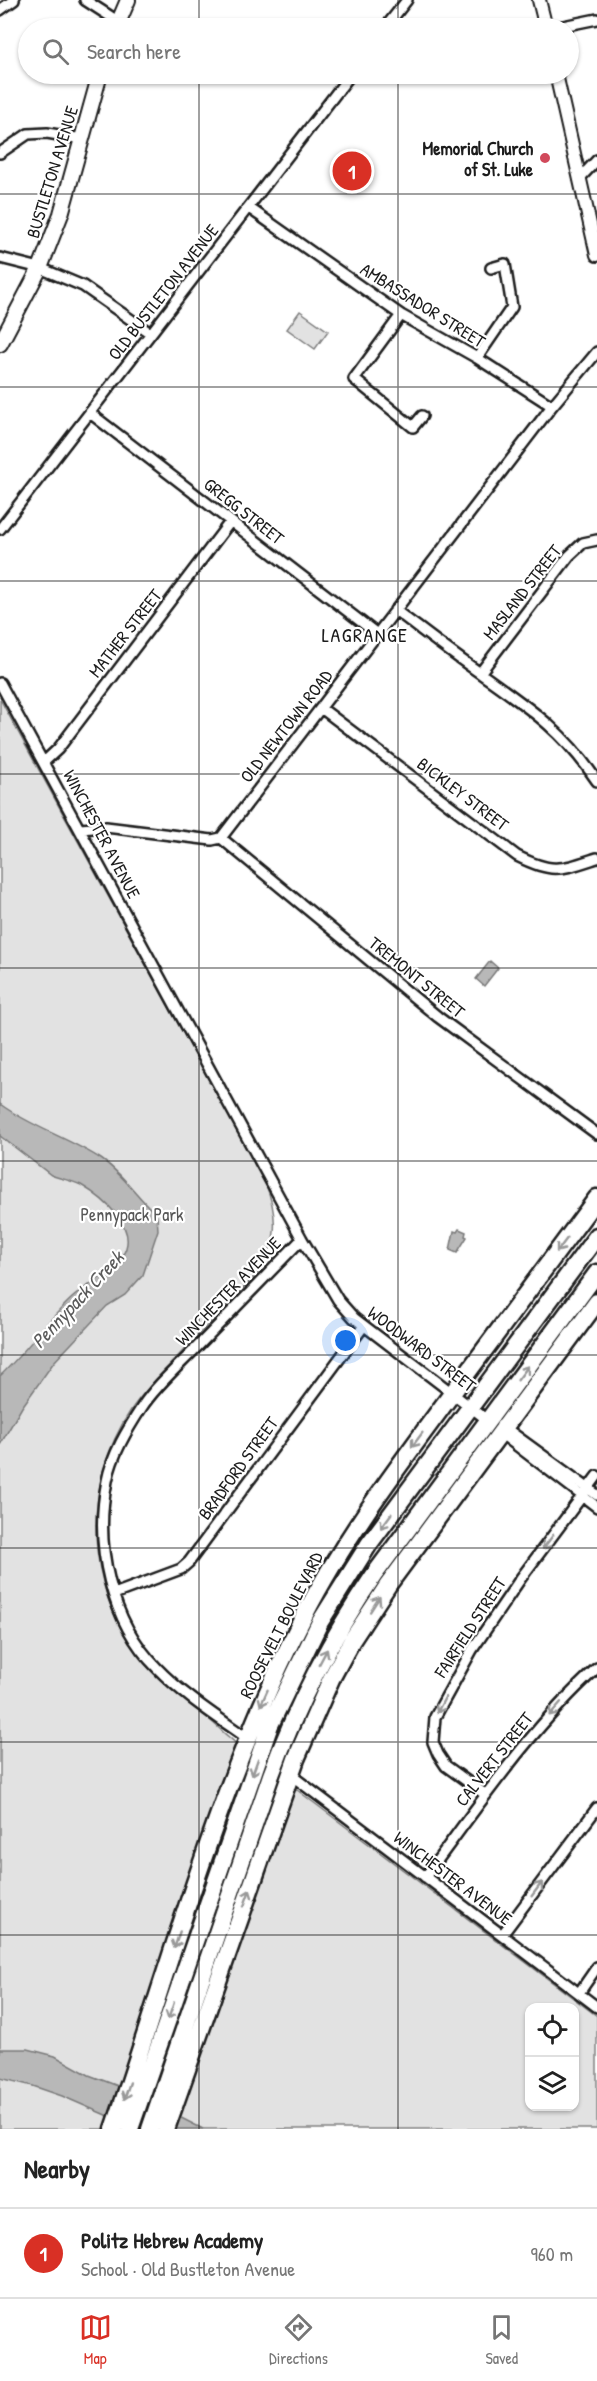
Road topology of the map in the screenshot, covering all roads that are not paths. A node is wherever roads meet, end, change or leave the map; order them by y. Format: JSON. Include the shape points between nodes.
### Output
{"nodes":[{"id":1,"x":14,"y":0,"type":"edge"},
{"id":2,"x":85,"y":0,"type":"edge"},
{"id":3,"x":128,"y":0,"type":"edge"},
{"id":4,"x":407,"y":0,"type":"edge"},
{"id":5,"x":539,"y":0,"type":"edge"},
{"id":6,"x":0,"y":10,"type":"edge"},
{"id":7,"x":108,"y":18,"type":"edge"},
{"id":8,"x":120,"y":18,"type":"edge"},
{"id":9,"x":393,"y":18,"type":"edge"},
{"id":10,"x":544,"y":18,"type":"edge"},
{"id":11,"x":597,"y":19,"type":"edge"},
{"id":12,"x":579,"y":23,"type":"edge"},
{"id":13,"x":97,"y":84,"type":"edge"},
{"id":14,"x":343,"y":84,"type":"edge"},
{"id":15,"x":558,"y":84,"type":"edge"},
{"id":16,"x":82,"y":139,"type":"junction"},
{"id":17,"x":0,"y":153,"type":"edge"},
{"id":18,"x":597,"y":160,"type":"edge"},
{"id":19,"x":580,"y":178,"type":"junction"},
{"id":20,"x":249,"y":208,"type":"junction"},
{"id":21,"x":597,"y":255,"type":"edge"},
{"id":22,"x":0,"y":258,"type":"edge"},
{"id":23,"x":40,"y":268,"type":"junction"},
{"id":24,"x":491,"y":268,"type":"dead end"},
{"id":25,"x":400,"y":315,"type":"junction"},
{"id":26,"x":150,"y":333,"type":"junction"},
{"id":27,"x":0,"y":344,"type":"edge"},
{"id":28,"x":597,"y":352,"type":"edge"},
{"id":29,"x":477,"y":358,"type":"junction"},
{"id":30,"x":552,"y":406,"type":"junction"},
{"id":31,"x":90,"y":413,"type":"junction"},
{"id":32,"x":422,"y":416,"type":"dead end"},
{"id":33,"x":230,"y":522,"type":"junction"},
{"id":34,"x":0,"y":529,"type":"edge"},
{"id":35,"x":597,"y":540,"type":"edge"},
{"id":36,"x":395,"y":610,"type":"junction"},
{"id":37,"x":377,"y":634,"type":"junction"},
{"id":38,"x":480,"y":673,"type":"junction"},
{"id":39,"x":0,"y":683,"type":"edge"},
{"id":40,"x":321,"y":708,"type":"junction"},
{"id":41,"x":44,"y":762,"type":"junction"},
{"id":42,"x":597,"y":781,"type":"edge"},
{"id":43,"x":80,"y":829,"type":"junction"},
{"id":44,"x":221,"y":838,"type":"junction"},
{"id":45,"x":597,"y":858,"type":"edge"},
{"id":46,"x":597,"y":1134,"type":"edge"},
{"id":47,"x":597,"y":1198,"type":"edge"},
{"id":48,"x":597,"y":1236,"type":"edge"},
{"id":49,"x":302,"y":1239,"type":"junction"},
{"id":50,"x":597,"y":1273,"type":"edge"},
{"id":51,"x":597,"y":1302,"type":"edge"},
{"id":52,"x":363,"y":1327,"type":"junction"},
{"id":53,"x":452,"y":1393,"type":"junction"},
{"id":54,"x":470,"y":1407,"type":"junction"},
{"id":55,"x":488,"y":1420,"type":"junction"},
{"id":56,"x":502,"y":1430,"type":"junction"},
{"id":57,"x":597,"y":1476,"type":"edge"},
{"id":58,"x":585,"y":1492,"type":"junction"},
{"id":59,"x":597,"y":1495,"type":"edge"},
{"id":60,"x":597,"y":1507,"type":"edge"},
{"id":61,"x":114,"y":1594,"type":"junction"},
{"id":62,"x":361,"y":1594,"type":"junction"},
{"id":63,"x":597,"y":1668,"type":"edge"},
{"id":64,"x":331,"y":1679,"type":"junction"},
{"id":65,"x":247,"y":1738,"type":"junction"},
{"id":66,"x":291,"y":1775,"type":"junction"},
{"id":67,"x":486,"y":1795,"type":"junction"},
{"id":68,"x":597,"y":1808,"type":"edge"},
{"id":69,"x":278,"y":1813,"type":"junction"},
{"id":70,"x":230,"y":1839,"type":"junction"},
{"id":71,"x":425,"y":1877,"type":"junction"},
{"id":72,"x":235,"y":1880,"type":"junction"},
{"id":73,"x":185,"y":1915,"type":"junction"},
{"id":74,"x":502,"y":1935,"type":"junction"},
{"id":75,"x":597,"y":1967,"type":"edge"},
{"id":76,"x":579,"y":1993,"type":"junction"},
{"id":77,"x":597,"y":2007,"type":"edge"},
{"id":78,"x":147,"y":2056,"type":"junction"},
{"id":79,"x":178,"y":2069,"type":"junction"},
{"id":80,"x":114,"y":2129,"type":"edge"},
{"id":81,"x":130,"y":2129,"type":"edge"},
{"id":82,"x":150,"y":2129,"type":"edge"},
{"id":83,"x":166,"y":2129,"type":"edge"}],
"edges":[{"from":1,"to":6,"type":"street"},
{"from":2,"to":7,"type":"street"},
{"from":3,"to":8,"type":"main road"},
{"from":4,"to":9,"type":"street"},
{"from":5,"to":10,"type":"main road"},
{"from":11,"to":12,"type":"street"},
{"from":13,"to":16,"type":"main road","name":"BUSTLETON AVENUE"},
{"from":14,"to":20,"type":"street","name":"OLD BUSTLETON AVENUE"},
{"from":15,"to":19,"type":"main road"},
{"from":16,"to":17,"type":"street","via":[[28,134]]},
{"from":16,"to":23,"type":"main road","name":"BUSTLETON AVENUE","via":[[68,192]]},
{"from":18,"to":19,"type":"street"},
{"from":19,"to":21,"type":"main road"},
{"from":20,"to":25,"type":"street","name":"AMBASSADOR STREET"},
{"from":20,"to":26,"type":"street","name":"OLD BUSTLETON AVENUE"},
{"from":22,"to":23,"type":"street"},
{"from":23,"to":26,"type":"street","via":[[83,286]]},
{"from":23,"to":27,"type":"main road","name":"BUSTLETON AVENUE"},
{"from":24,"to":29,"type":"street","via":[[505,264],[512,307]]},
{"from":25,"to":29,"type":"street","name":"AMBASSADOR STREET"},
{"from":25,"to":32,"type":"street","via":[[354,380],[413,428]]},
{"from":26,"to":31,"type":"street","name":"OLD BUSTLETON AVENUE"},
{"from":28,"to":30,"type":"street","name":"OLD NEWTOWN ROAD"},
{"from":29,"to":30,"type":"street","name":"AMBASSADOR STREET"},
{"from":30,"to":36,"type":"street","name":"OLD NEWTOWN ROAD"},
{"from":31,"to":33,"type":"street","name":"GREGG STREET"},
{"from":31,"to":34,"type":"street","name":"OLD BUSTLETON AVENUE"},
{"from":33,"to":37,"type":"street","name":"GREGG STREET"},
{"from":33,"to":41,"type":"street","name":"MATHER STREET","via":[[58,749]]},
{"from":35,"to":38,"type":"street","name":"MASLAND STREET","via":[[584,543],[569,556]]},
{"from":36,"to":37,"type":"street","name":"OLD NEWTOWN ROAD"},
{"from":36,"to":38,"type":"street"},
{"from":37,"to":40,"type":"street","name":"OLD NEWTOWN ROAD"},
{"from":38,"to":42,"type":"street","via":[[558,732]]},
{"from":39,"to":41,"type":"street","name":"WINCHESTER AVENUE"},
{"from":40,"to":44,"type":"street","name":"OLD NEWTOWN ROAD"},
{"from":40,"to":45,"type":"street","name":"BICKLEY STREET","via":[[517,856],[538,867],[561,870]]},
{"from":41,"to":43,"type":"street","name":"WINCHESTER AVENUE"},
{"from":43,"to":44,"type":"street","via":[[106,827]]},
{"from":43,"to":49,"type":"street","name":"WINCHESTER AVENUE"},
{"from":44,"to":46,"type":"street","name":"TREMONT STREET","via":[[438,1017]]},
{"from":47,"to":53,"type":"highway","name":"ROOSEVELT BOULEVARD","one_way":true},
{"from":48,"to":54,"type":"highway","name":"ROOSEVELT BOULEVARD"},
{"from":49,"to":52,"type":"street","name":"WOODWARD STREET","via":[[338,1300]]},
{"from":49,"to":61,"type":"street","name":"WINCHESTER AVENUE","via":[[164,1381],[128,1430],[107,1481],[104,1510],[106,1569]]},
{"from":55,"to":50,"type":"highway","one_way":true},
{"from":51,"to":56,"type":"highway"},
{"from":52,"to":53,"type":"street","name":"WOODWARD STREET"},
{"from":52,"to":61,"type":"street","name":"BRADFORD STREET","via":[[189,1562],[181,1569]]},
{"from":53,"to":54,"type":"street","name":"WOODWARD STREET"},
{"from":53,"to":65,"type":"highway","name":"ROOSEVELT BOULEVARD","one_way":true,"via":[[340,1551],[284,1655]]},
{"from":54,"to":55,"type":"street","name":"WOODWARD STREET"},
{"from":54,"to":70,"type":"highway","name":"ROOSEVELT BOULEVARD","one_way":true,"via":[[369,1544],[320,1622],[270,1725]]},
{"from":55,"to":56,"type":"street","name":"WOODWARD STREET"},
{"from":55,"to":62,"type":"highway"},
{"from":56,"to":58,"type":"street","name":"WOODWARD STREET"},
{"from":64,"to":56,"type":"highway","one_way":true,"via":[[382,1594]]},
{"from":57,"to":58,"type":"street","name":"FAIRFIELD STREET"},
{"from":58,"to":59,"type":"street","name":"WOODWARD STREET"},
{"from":58,"to":60,"type":"street","name":"WOODWARD STREET"},
{"from":58,"to":67,"type":"street","name":"FAIRFIELD STREET","one_way":true,"via":[[472,1650],[435,1717],[433,1742],[438,1754],[446,1766]]},
{"from":61,"to":65,"type":"street","name":"WINCHESTER AVENUE","via":[[132,1635],[156,1668]]},
{"from":62,"to":64,"type":"highway"},
{"from":72,"to":62,"type":"highway","one_way":true,"via":[[296,1712]]},
{"from":63,"to":67,"type":"street","name":"CALVERT STREET","one_way":true,"via":[[543,1724]]},
{"from":64,"to":66,"type":"highway"},
{"from":65,"to":73,"type":"highway","name":"ROOSEVELT BOULEVARD"},
{"from":66,"to":69,"type":"highway"},
{"from":66,"to":71,"type":"street","name":"WINCHESTER AVENUE"},
{"from":67,"to":71,"type":"street","name":"CALVERT STREET"},
{"from":74,"to":68,"type":"street","one_way":true},
{"from":69,"to":72,"type":"highway"},
{"from":79,"to":69,"type":"highway","one_way":true},
{"from":70,"to":73,"type":"highway"},
{"from":70,"to":78,"type":"highway","name":"ROOSEVELT BOULEVARD","one_way":true},
{"from":71,"to":74,"type":"street","name":"WINCHESTER AVENUE"},
{"from":72,"to":79,"type":"highway"},
{"from":73,"to":78,"type":"highway","name":"ROOSEVELT BOULEVARD","one_way":true},
{"from":74,"to":76,"type":"street","name":"WINCHESTER AVENUE"},
{"from":75,"to":76,"type":"street"},
{"from":76,"to":77,"type":"street","name":"WINCHESTER AVENUE"},
{"from":78,"to":80,"type":"highway","name":"ROOSEVELT BOULEVARD","one_way":true},
{"from":78,"to":81,"type":"highway","name":"ROOSEVELT BOULEVARD"},
{"from":79,"to":82,"type":"highway"},
{"from":79,"to":83,"type":"highway"}]}
